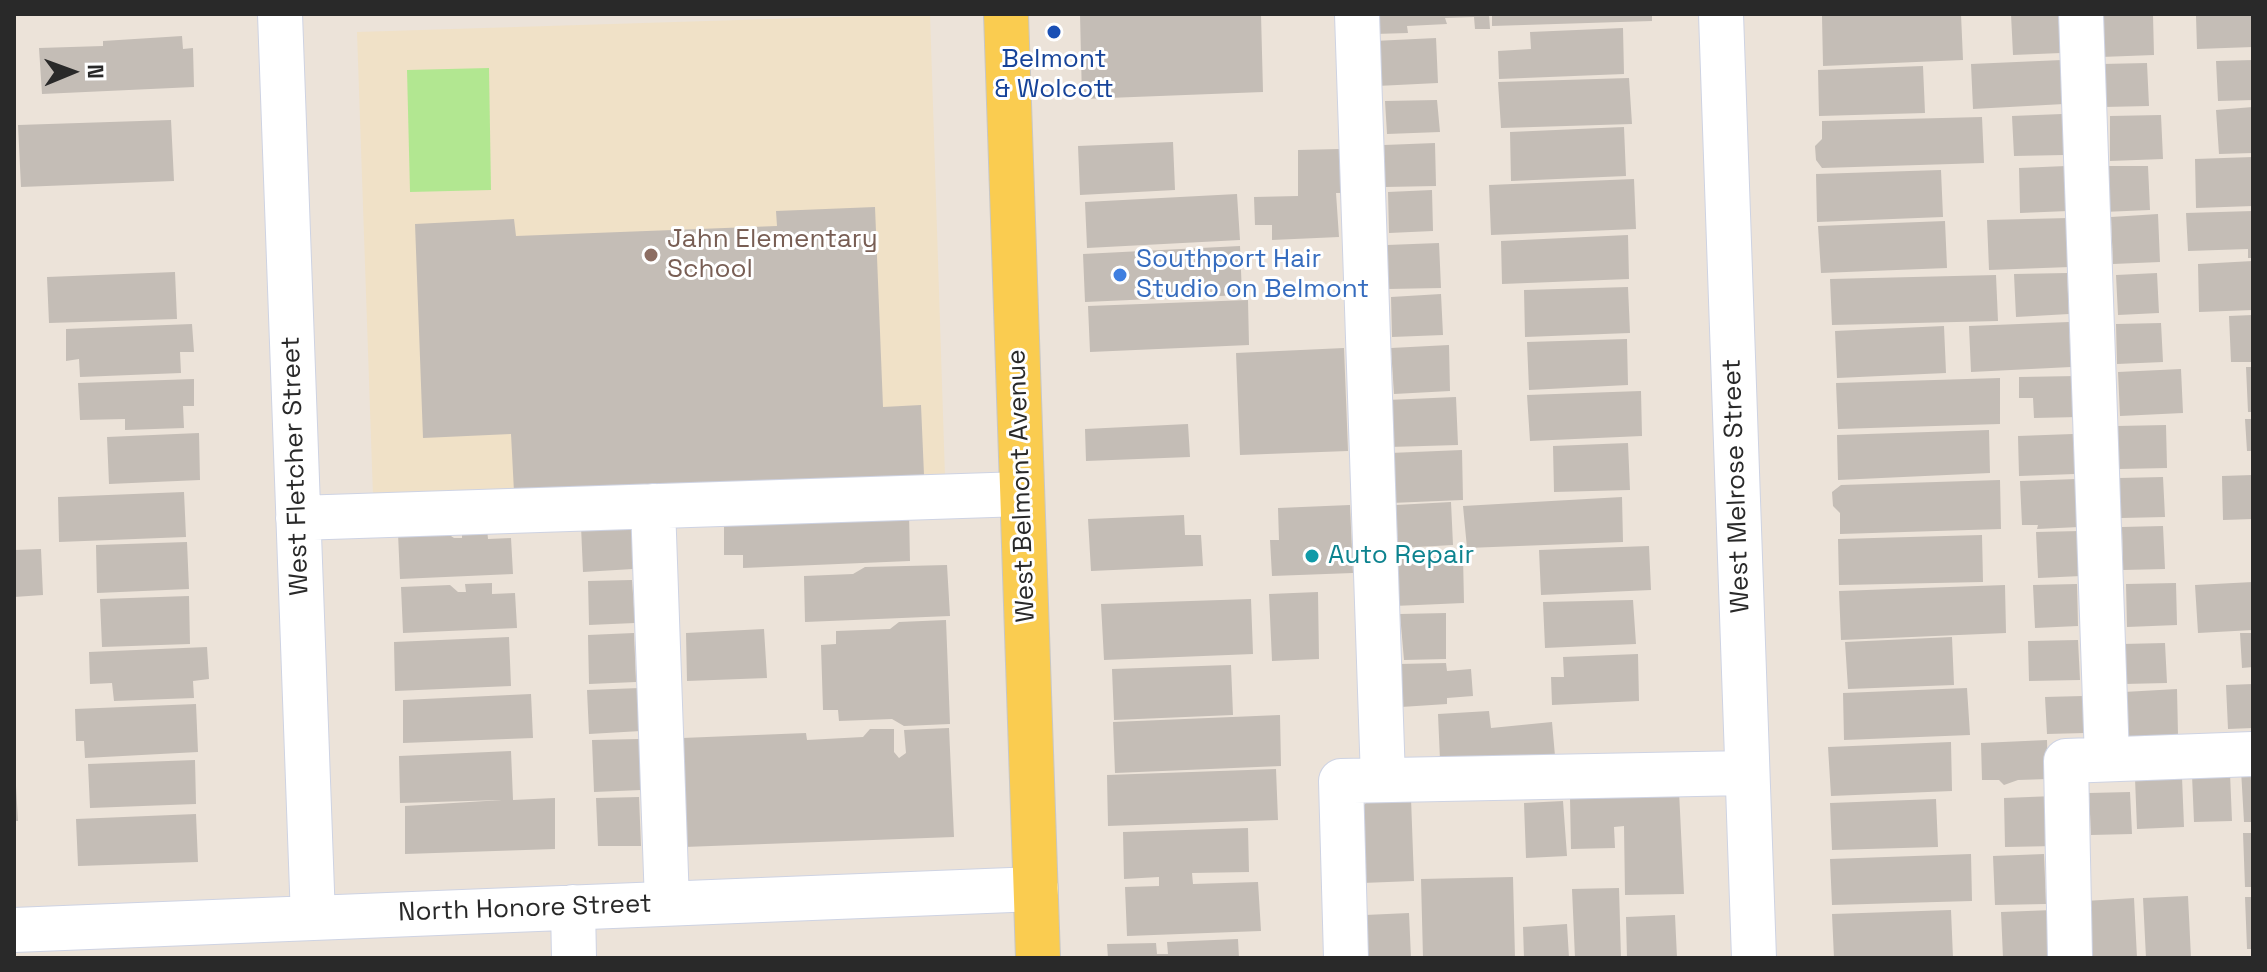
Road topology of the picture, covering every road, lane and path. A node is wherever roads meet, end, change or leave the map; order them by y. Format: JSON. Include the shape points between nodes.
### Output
{"nodes":[{"id":1,"x":280,"y":14,"type":"edge"},
{"id":2,"x":1006,"y":14,"type":"edge"},
{"id":3,"x":1357,"y":14,"type":"edge"},
{"id":4,"x":1721,"y":14,"type":"edge"},
{"id":5,"x":2081,"y":14,"type":"edge"},
{"id":6,"x":1022,"y":494,"type":"junction"},
{"id":7,"x":653,"y":506,"type":"junction"},
{"id":8,"x":298,"y":518,"type":"junction"},
{"id":9,"x":2253,"y":754,"type":"edge"},
{"id":10,"x":2107,"y":759,"type":"junction"},
{"id":11,"x":1747,"y":773,"type":"junction"},
{"id":12,"x":1383,"y":779,"type":"junction"},
{"id":13,"x":1036,"y":889,"type":"junction"},
{"id":14,"x":667,"y":903,"type":"junction"},
{"id":15,"x":573,"y":907,"type":"junction"},
{"id":16,"x":313,"y":918,"type":"junction"},
{"id":17,"x":14,"y":930,"type":"edge"},
{"id":18,"x":574,"y":958,"type":"edge"},
{"id":19,"x":1038,"y":958,"type":"edge"},
{"id":20,"x":1346,"y":958,"type":"edge"},
{"id":21,"x":1754,"y":958,"type":"edge"},
{"id":22,"x":2070,"y":958,"type":"edge"}],
"edges":[{"from":1,"to":8,"type":"street","name":"West Fletcher Street"},
{"from":2,"to":6,"type":"main road","name":"West Belmont Avenue"},
{"from":3,"to":12,"type":"street"},
{"from":4,"to":11,"type":"street","name":"West Melrose Street"},
{"from":5,"to":10,"type":"street"},
{"from":6,"to":7,"type":"street"},
{"from":6,"to":13,"type":"main road","name":"West Belmont Avenue"},
{"from":7,"to":8,"type":"street"},
{"from":7,"to":14,"type":"street"},
{"from":8,"to":16,"type":"street","name":"West Fletcher Street"},
{"from":9,"to":10,"type":"street"},
{"from":10,"to":22,"type":"street","via":[[2066,761]]},
{"from":11,"to":12,"type":"street"},
{"from":11,"to":21,"type":"street","name":"West Melrose Street"},
{"from":12,"to":20,"type":"street","via":[[1341,781]]},
{"from":13,"to":14,"type":"street","name":"North Honore Street"},
{"from":13,"to":19,"type":"main road","name":"West Belmont Avenue"},
{"from":14,"to":15,"type":"street","name":"North Honore Street"},
{"from":15,"to":16,"type":"street","name":"North Honore Street"},
{"from":15,"to":18,"type":"street"},
{"from":16,"to":17,"type":"street","name":"North Honore Street"}]}
